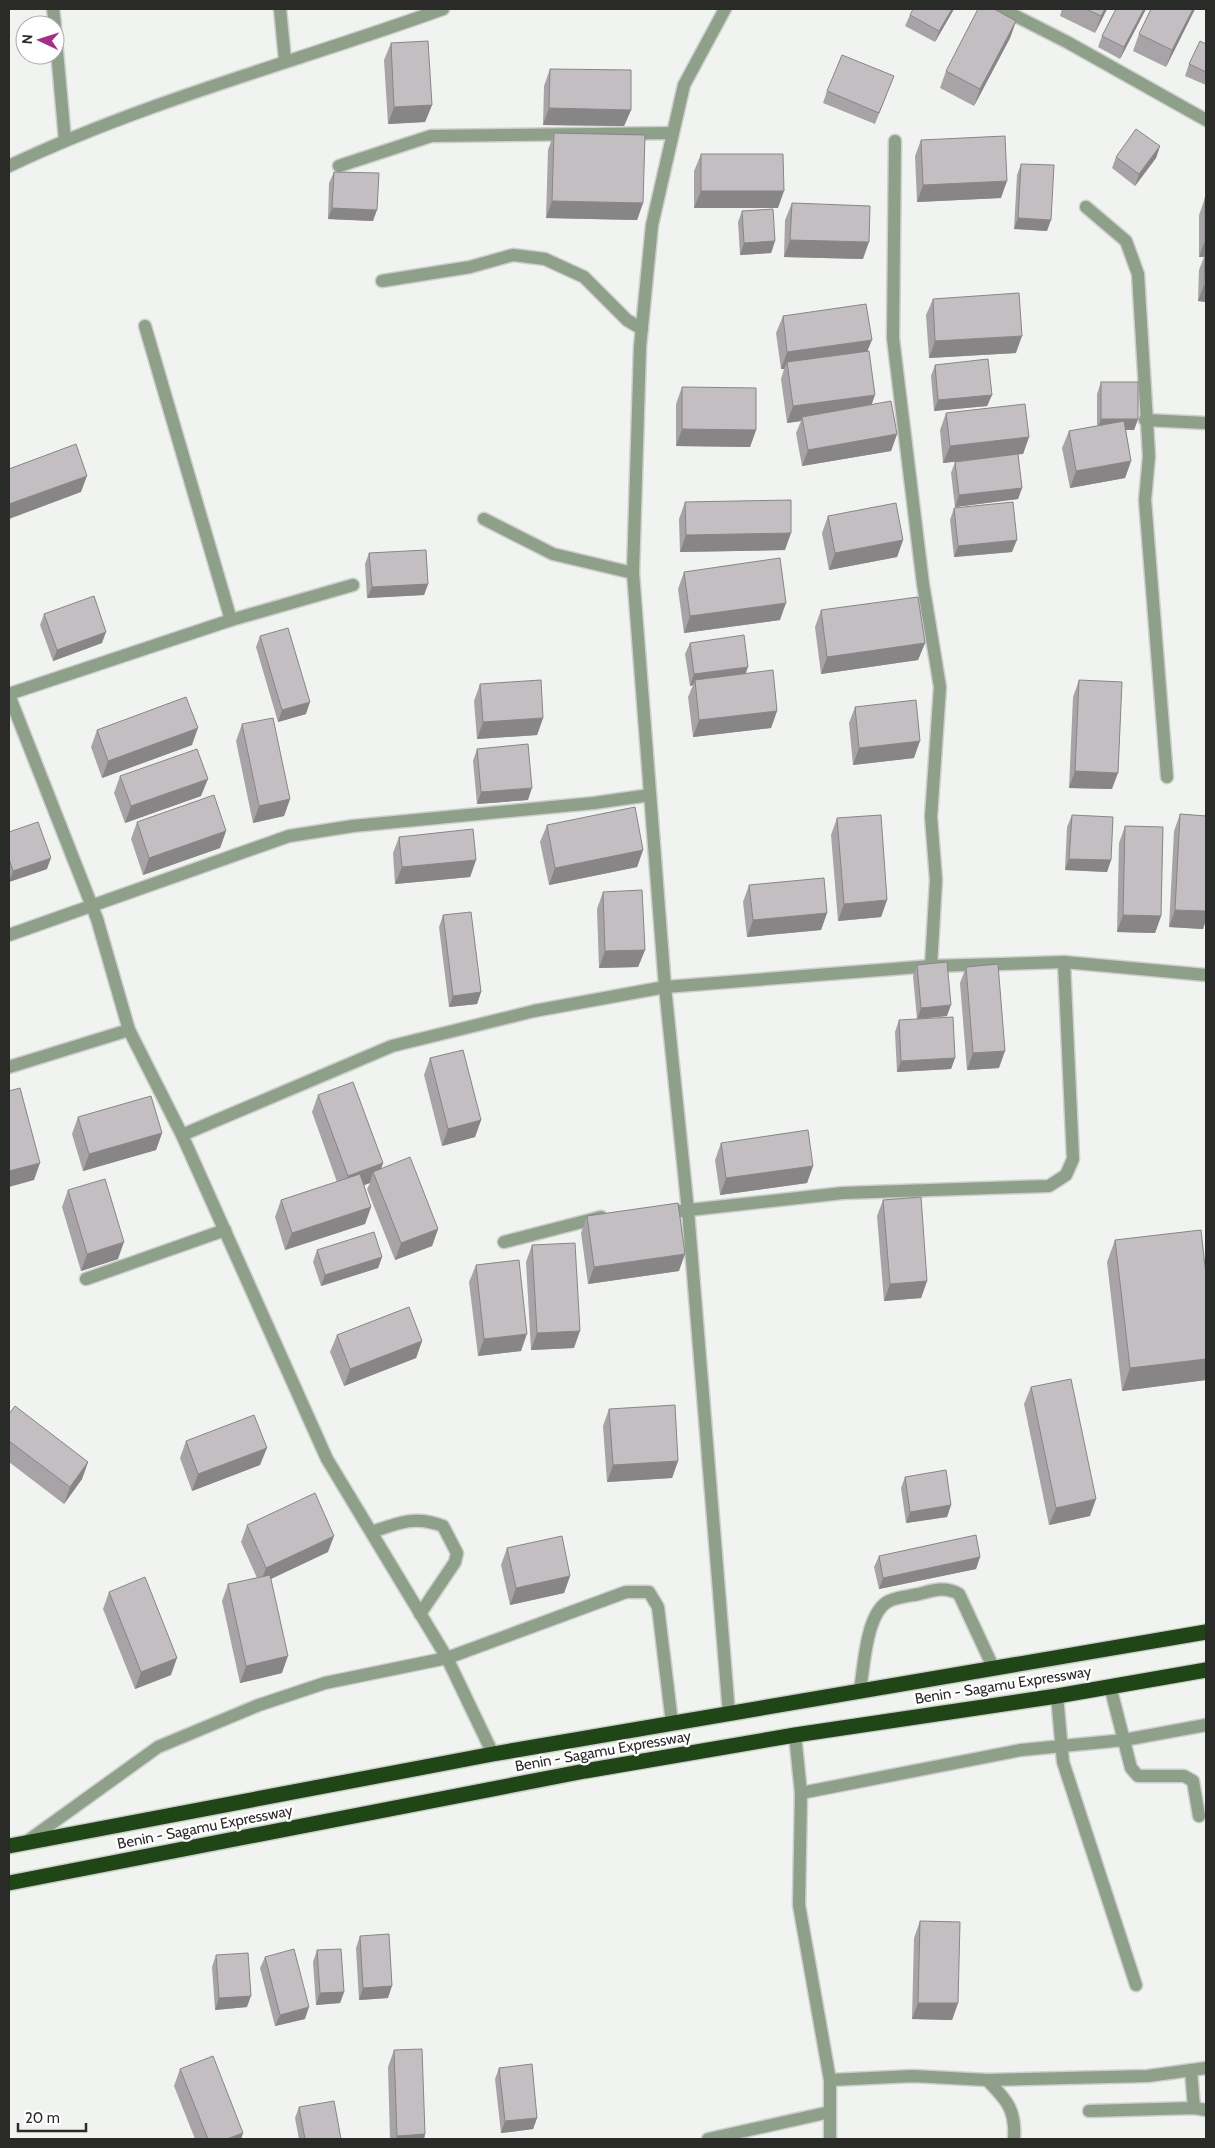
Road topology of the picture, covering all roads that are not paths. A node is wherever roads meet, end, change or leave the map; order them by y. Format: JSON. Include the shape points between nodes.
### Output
{"nodes":[{"id":1,"x":280,"y":9,"type":"edge"},
{"id":2,"x":444,"y":9,"type":"edge"},
{"id":3,"x":725,"y":9,"type":"edge"},
{"id":4,"x":1002,"y":9,"type":"edge"},
{"id":5,"x":286,"y":60,"type":"junction"},
{"id":6,"x":58,"y":65,"type":"edge"},
{"id":7,"x":1206,"y":120,"type":"edge"},
{"id":8,"x":673,"y":133,"type":"junction"},
{"id":9,"x":65,"y":140,"type":"junction"},
{"id":10,"x":895,"y":141,"type":"dead end"},
{"id":11,"x":9,"y":166,"type":"edge"},
{"id":12,"x":339,"y":166,"type":"dead end"},
{"id":13,"x":1086,"y":207,"type":"dead end"},
{"id":14,"x":382,"y":281,"type":"dead end"},
{"id":15,"x":145,"y":326,"type":"dead end"},
{"id":16,"x":642,"y":328,"type":"junction"},
{"id":17,"x":1145,"y":420,"type":"junction"},
{"id":18,"x":1206,"y":423,"type":"edge"},
{"id":19,"x":484,"y":519,"type":"dead end"},
{"id":20,"x":633,"y":573,"type":"junction"},
{"id":21,"x":353,"y":585,"type":"dead end"},
{"id":22,"x":231,"y":620,"type":"junction"},
{"id":23,"x":9,"y":695,"type":"edge"},
{"id":24,"x":1167,"y":777,"type":"dead end"},
{"id":25,"x":650,"y":795,"type":"junction"},
{"id":26,"x":92,"y":907,"type":"junction"},
{"id":27,"x":9,"y":935,"type":"edge"},
{"id":28,"x":1064,"y":962,"type":"junction"},
{"id":29,"x":931,"y":966,"type":"junction"},
{"id":30,"x":1206,"y":976,"type":"edge"},
{"id":31,"x":665,"y":987,"type":"junction"},
{"id":32,"x":128,"y":1030,"type":"junction"},
{"id":33,"x":9,"y":1067,"type":"edge"},
{"id":34,"x":182,"y":1135,"type":"junction"},
{"id":35,"x":688,"y":1211,"type":"junction"},
{"id":36,"x":669,"y":1212,"type":"edge"},
{"id":37,"x":612,"y":1216,"type":"edge"},
{"id":38,"x":225,"y":1230,"type":"junction"},
{"id":39,"x":504,"y":1242,"type":"dead end"},
{"id":40,"x":86,"y":1279,"type":"dead end"},
{"id":41,"x":372,"y":1532,"type":"junction"},
{"id":42,"x":420,"y":1614,"type":"junction"},
{"id":43,"x":1206,"y":1632,"type":"edge"},
{"id":44,"x":447,"y":1658,"type":"junction"},
{"id":45,"x":993,"y":1667,"type":"junction"},
{"id":46,"x":1206,"y":1670,"type":"edge"},
{"id":47,"x":1110,"y":1686,"type":"junction"},
{"id":48,"x":860,"y":1690,"type":"junction"},
{"id":49,"x":1056,"y":1696,"type":"junction"},
{"id":50,"x":728,"y":1714,"type":"junction"},
{"id":51,"x":672,"y":1723,"type":"junction"},
{"id":52,"x":1206,"y":1725,"type":"edge"},
{"id":53,"x":795,"y":1735,"type":"junction"},
{"id":54,"x":1124,"y":1740,"type":"junction"},
{"id":55,"x":1062,"y":1745,"type":"junction"},
{"id":56,"x":493,"y":1754,"type":"junction"},
{"id":57,"x":800,"y":1793,"type":"junction"},
{"id":58,"x":1200,"y":1816,"type":"dead end"},
{"id":59,"x":26,"y":1842,"type":"junction"},
{"id":60,"x":9,"y":1846,"type":"edge"},
{"id":61,"x":9,"y":1883,"type":"edge"},
{"id":62,"x":1136,"y":1984,"type":"dead end"},
{"id":63,"x":1206,"y":2068,"type":"edge"},
{"id":64,"x":1192,"y":2070,"type":"junction"},
{"id":65,"x":830,"y":2080,"type":"junction"},
{"id":66,"x":987,"y":2080,"type":"junction"},
{"id":67,"x":1200,"y":2109,"type":"edge"},
{"id":68,"x":1089,"y":2111,"type":"dead end"},
{"id":69,"x":830,"y":2112,"type":"junction"},
{"id":70,"x":708,"y":2139,"type":"edge"},
{"id":71,"x":830,"y":2139,"type":"edge"},
{"id":72,"x":1014,"y":2139,"type":"edge"}],
"edges":[{"from":1,"to":5,"type":"street"},
{"from":2,"to":5,"type":"street"},
{"from":3,"to":8,"type":"street","via":[[684,85]]},
{"from":4,"to":7,"type":"street"},
{"from":5,"to":9,"type":"street"},
{"from":6,"to":9,"type":"street"},
{"from":8,"to":12,"type":"street","via":[[431,136]]},
{"from":8,"to":16,"type":"street","via":[[652,225]]},
{"from":9,"to":11,"type":"street"},
{"from":10,"to":29,"type":"street","via":[[893,338],[923,584],[940,687],[931,817],[936,880]]},
{"from":13,"to":17,"type":"street","via":[[1126,241],[1138,274]]},
{"from":14,"to":16,"type":"street","via":[[470,267],[513,255],[546,259],[584,276],[627,320]]},
{"from":15,"to":22,"type":"street"},
{"from":16,"to":20,"type":"street"},
{"from":17,"to":18,"type":"street"},
{"from":17,"to":24,"type":"street","via":[[1149,456],[1145,500]]},
{"from":19,"to":20,"type":"street","via":[[553,554]]},
{"from":20,"to":25,"type":"street"},
{"from":21,"to":22,"type":"street"},
{"from":22,"to":23,"type":"street"},
{"from":23,"to":26,"type":"street"},
{"from":25,"to":26,"type":"street","via":[[353,826],[289,836]]},
{"from":25,"to":31,"type":"street"},
{"from":26,"to":27,"type":"street"},
{"from":26,"to":32,"type":"street"},
{"from":28,"to":29,"type":"street"},
{"from":28,"to":30,"type":"street"},
{"from":28,"to":35,"type":"street","via":[[1074,1159],[1066,1174],[1049,1186],[843,1193]]},
{"from":29,"to":31,"type":"street"},
{"from":31,"to":34,"type":"street","via":[[534,1011],[392,1046]]},
{"from":31,"to":35,"type":"street"},
{"from":32,"to":33,"type":"street"},
{"from":32,"to":34,"type":"street"},
{"from":34,"to":38,"type":"street"},
{"from":35,"to":36,"type":"street"},
{"from":35,"to":50,"type":"street"},
{"from":37,"to":39,"type":"street","via":[[593,1218]]},
{"from":38,"to":40,"type":"street"},
{"from":38,"to":41,"type":"street","via":[[328,1459]]},
{"from":41,"to":42,"type":"street"},
{"from":41,"to":42,"type":"street","via":[[410,1519],[443,1526],[457,1553],[455,1562]]},
{"from":42,"to":44,"type":"street"},
{"from":43,"to":45,"type":"highway"},
{"from":44,"to":51,"type":"street","via":[[626,1592],[649,1592],[658,1607]]},
{"from":44,"to":56,"type":"street"},
{"from":44,"to":59,"type":"street","via":[[325,1684],[259,1705],[158,1748]]},
{"from":45,"to":48,"type":"highway"},
{"from":45,"to":48,"type":"street","via":[[959,1594],[939,1588],[888,1601],[878,1612],[871,1625]]},
{"from":46,"to":47,"type":"highway","name":"Benin - Sagamu Expressway"},
{"from":47,"to":49,"type":"highway","name":"Benin - Sagamu Expressway"},
{"from":47,"to":54,"type":"street"},
{"from":48,"to":50,"type":"highway"},
{"from":49,"to":53,"type":"highway","name":"Benin - Sagamu Expressway"},
{"from":49,"to":55,"type":"street"},
{"from":50,"to":51,"type":"highway"},
{"from":51,"to":56,"type":"highway"},
{"from":52,"to":54,"type":"street"},
{"from":53,"to":57,"type":"street"},
{"from":53,"to":61,"type":"highway","name":"Benin - Sagamu Expressway","via":[[585,1771]]},
{"from":54,"to":55,"type":"street"},
{"from":54,"to":58,"type":"street","via":[[1131,1768],[1138,1776],[1184,1776],[1193,1780]]},
{"from":55,"to":57,"type":"street"},
{"from":55,"to":62,"type":"street","via":[[1068,1779]]},
{"from":56,"to":59,"type":"highway"},
{"from":57,"to":65,"type":"street","via":[[799,1905]]},
{"from":59,"to":60,"type":"highway"},
{"from":63,"to":64,"type":"street"},
{"from":64,"to":66,"type":"street","via":[[1148,2076]]},
{"from":64,"to":67,"type":"street"},
{"from":65,"to":66,"type":"street","via":[[913,2076]]},
{"from":65,"to":69,"type":"street"},
{"from":66,"to":72,"type":"street","via":[[1007,2099],[1015,2122]]},
{"from":67,"to":68,"type":"street"},
{"from":69,"to":70,"type":"street"},
{"from":69,"to":71,"type":"street"}]}
